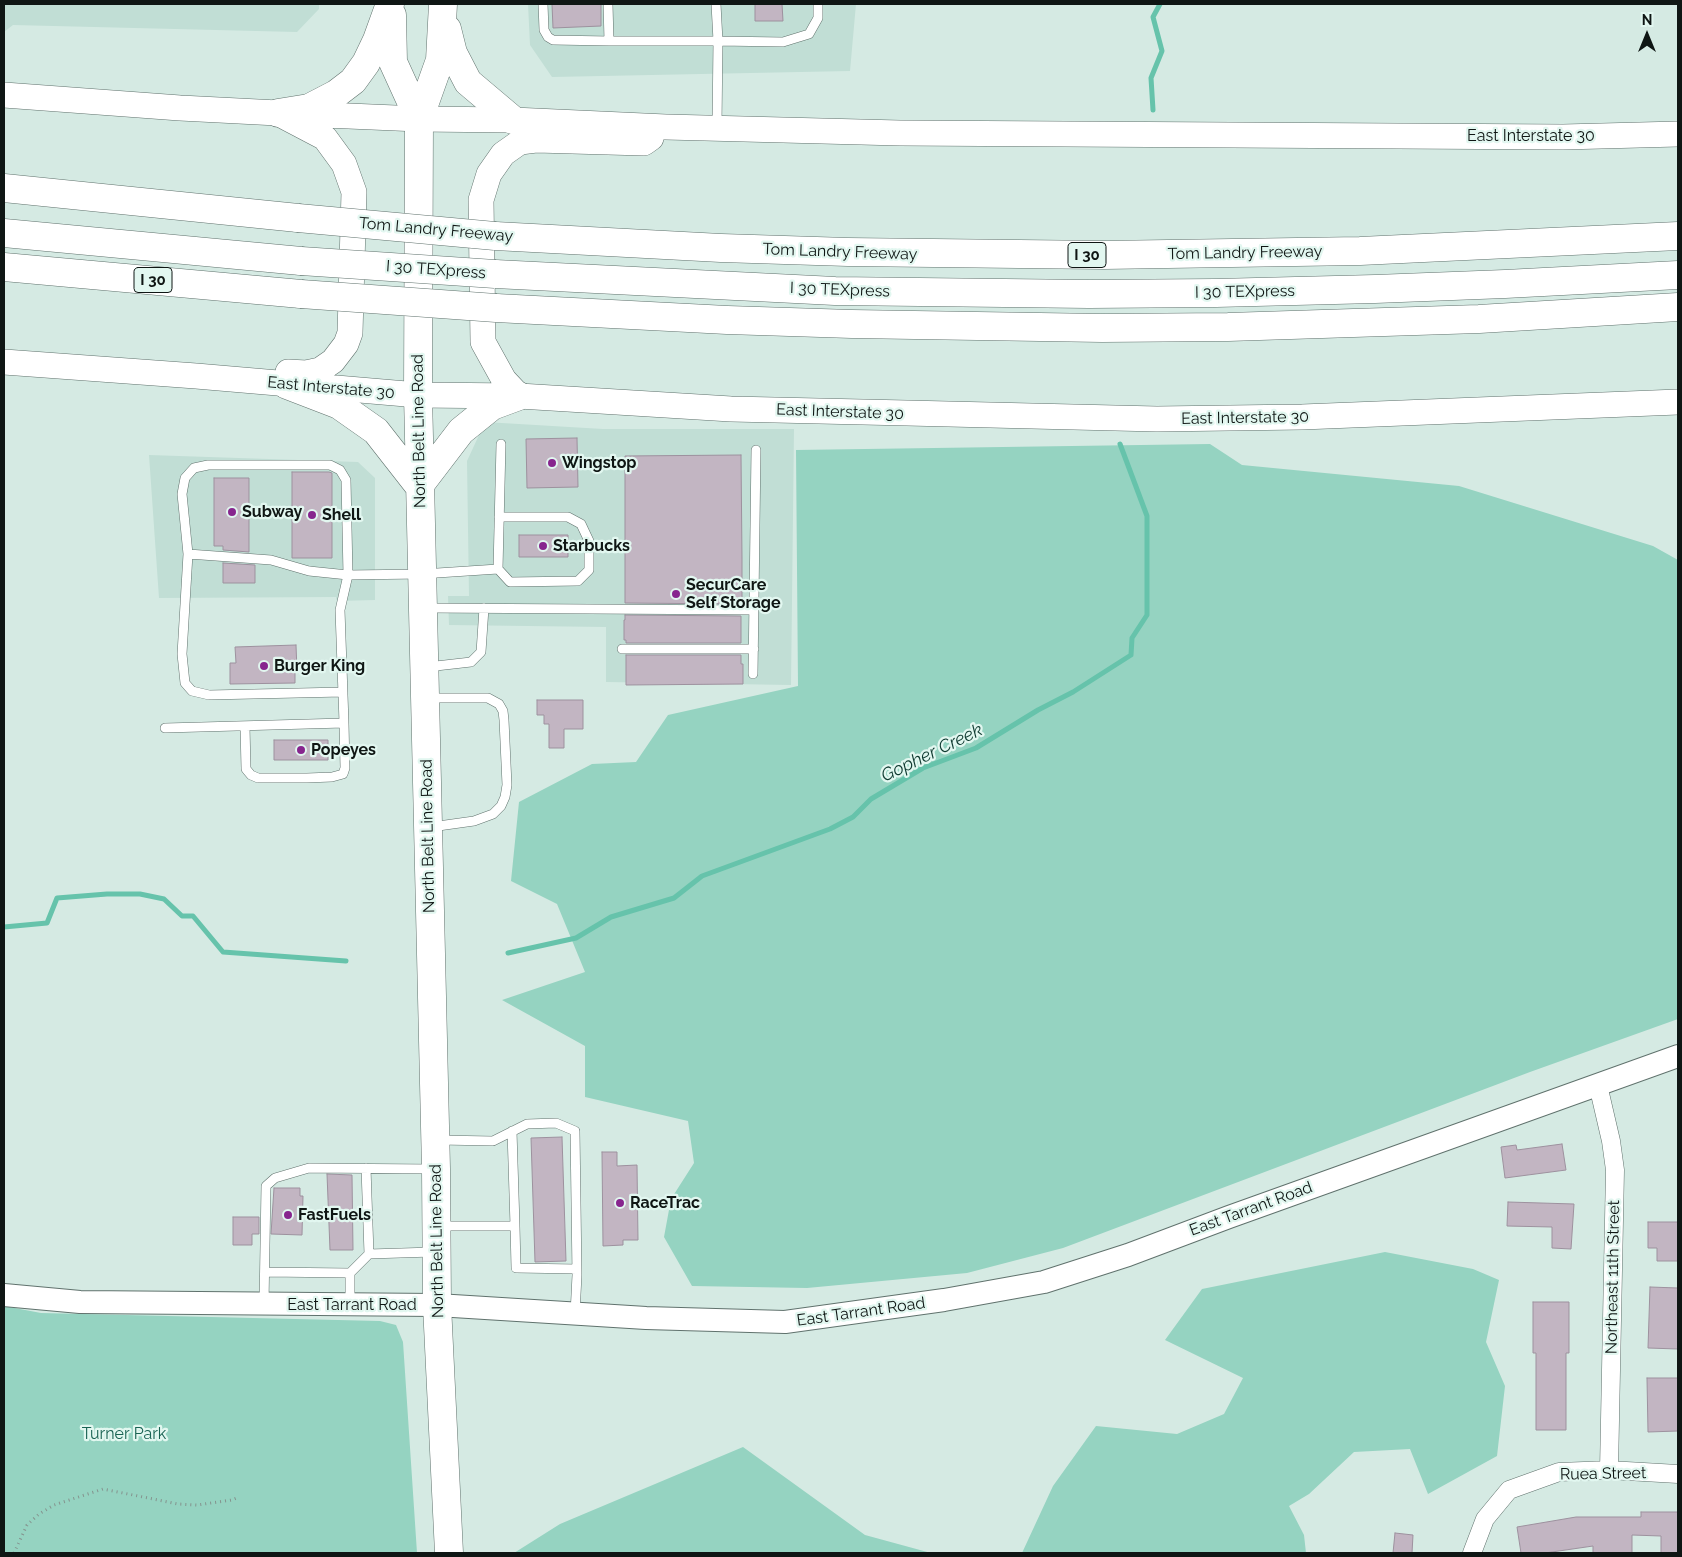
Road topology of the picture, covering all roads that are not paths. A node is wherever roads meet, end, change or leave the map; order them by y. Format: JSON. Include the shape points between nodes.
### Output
{"nodes":[{"id":1,"x":391,"y":4,"type":"edge"},
{"id":2,"x":543,"y":4,"type":"edge"},
{"id":3,"x":608,"y":4,"type":"edge"},
{"id":4,"x":716,"y":4,"type":"edge"},
{"id":5,"x":818,"y":4,"type":"edge"},
{"id":6,"x":443,"y":7,"type":"edge"},
{"id":7,"x":609,"y":41,"type":"junction"},
{"id":8,"x":718,"y":41,"type":"junction"},
{"id":9,"x":4,"y":95,"type":"edge"},
{"id":10,"x":278,"y":113,"type":"junction"},
{"id":11,"x":420,"y":119,"type":"junction"},
{"id":12,"x":513,"y":120,"type":"junction"},
{"id":13,"x":666,"y":127,"type":"junction"},
{"id":14,"x":717,"y":128,"type":"junction"},
{"id":15,"x":1678,"y":134,"type":"edge"},
{"id":16,"x":4,"y":188,"type":"edge"},
{"id":17,"x":4,"y":233,"type":"edge"},
{"id":18,"x":1678,"y":236,"type":"edge"},
{"id":19,"x":4,"y":267,"type":"edge"},
{"id":20,"x":1678,"y":275,"type":"edge"},
{"id":21,"x":1678,"y":307,"type":"edge"},
{"id":22,"x":4,"y":362,"type":"edge"},
{"id":23,"x":196,"y":376,"type":"junction"},
{"id":24,"x":287,"y":384,"type":"junction"},
{"id":25,"x":418,"y":394,"type":"junction"},
{"id":26,"x":519,"y":396,"type":"junction"},
{"id":27,"x":1678,"y":402,"type":"edge"},
{"id":28,"x":500,"y":444,"type":"dead end"},
{"id":29,"x":756,"y":450,"type":"dead end"},
{"id":30,"x":419,"y":486,"type":"junction"},
{"id":31,"x":499,"y":517,"type":"junction"},
{"id":32,"x":188,"y":554,"type":"junction"},
{"id":33,"x":498,"y":569,"type":"junction"},
{"id":34,"x":422,"y":574,"type":"junction"},
{"id":35,"x":348,"y":575,"type":"junction"},
{"id":36,"x":423,"y":608,"type":"junction"},
{"id":37,"x":484,"y":608,"type":"junction"},
{"id":38,"x":754,"y":610,"type":"junction"},
{"id":39,"x":754,"y":649,"type":"junction"},
{"id":40,"x":622,"y":650,"type":"dead end"},
{"id":41,"x":424,"y":667,"type":"junction"},
{"id":42,"x":753,"y":674,"type":"dead end"},
{"id":43,"x":343,"y":692,"type":"junction"},
{"id":44,"x":426,"y":698,"type":"junction"},
{"id":45,"x":344,"y":723,"type":"junction"},
{"id":46,"x":245,"y":726,"type":"junction"},
{"id":47,"x":165,"y":728,"type":"dead end"},
{"id":48,"x":428,"y":828,"type":"junction"},
{"id":49,"x":1678,"y":1056,"type":"edge"},
{"id":50,"x":1598,"y":1085,"type":"junction"},
{"id":51,"x":512,"y":1131,"type":"junction"},
{"id":52,"x":436,"y":1140,"type":"junction"},
{"id":53,"x":366,"y":1168,"type":"junction"},
{"id":54,"x":436,"y":1169,"type":"junction"},
{"id":55,"x":514,"y":1226,"type":"junction"},
{"id":56,"x":438,"y":1239,"type":"junction"},
{"id":57,"x":369,"y":1254,"type":"junction"},
{"id":58,"x":577,"y":1269,"type":"junction"},
{"id":59,"x":265,"y":1272,"type":"junction"},
{"id":60,"x":350,"y":1273,"type":"junction"},
{"id":61,"x":4,"y":1295,"type":"edge"},
{"id":62,"x":264,"y":1305,"type":"junction"},
{"id":63,"x":350,"y":1305,"type":"junction"},
{"id":64,"x":437,"y":1305,"type":"junction"},
{"id":65,"x":575,"y":1314,"type":"junction"},
{"id":66,"x":1609,"y":1470,"type":"junction"},
{"id":67,"x":1678,"y":1474,"type":"edge"},
{"id":68,"x":449,"y":1553,"type":"edge"},
{"id":69,"x":1472,"y":1553,"type":"edge"}],
"edges":[{"from":1,"to":10,"type":"main road","via":[[366,63],[353,81],[309,108]]},
{"from":1,"to":11,"type":"main road","name":"North Belt Line Road","via":[[393,62]]},
{"from":2,"to":7,"type":"lane","via":[[544,30],[553,40]]},
{"from":3,"to":7,"type":"lane"},
{"from":4,"to":8,"type":"lane"},
{"from":5,"to":8,"type":"lane","via":[[818,18],[809,34],[783,42]]},
{"from":6,"to":11,"type":"main road","name":"North Belt Line Road","via":[[440,60]]},
{"from":6,"to":12,"type":"main road","via":[[453,53],[468,82]]},
{"from":7,"to":8,"type":"lane"},
{"from":8,"to":14,"type":"lane"},
{"from":9,"to":10,"type":"main road","name":"East Interstate 30"},
{"from":10,"to":11,"type":"main road","name":"East Interstate 30"},
{"from":10,"to":23,"type":"main road","via":[[325,138],[344,164],[354,192],[350,333],[333,361],[320,370],[306,373],[225,370]]},
{"from":11,"to":12,"type":"main road","name":"East Interstate 30"},
{"from":11,"to":25,"type":"main road","name":"North Belt Line Road"},
{"from":12,"to":13,"type":"main road","name":"East Interstate 30"},
{"from":13,"to":14,"type":"main road","name":"East Interstate 30"},
{"from":13,"to":26,"type":"main road","via":[[644,143],[520,142],[503,154],[489,174],[481,200],[483,342],[504,380]]},
{"from":14,"to":15,"type":"main road","name":"East Interstate 30","via":[[900,133],[1563,137]]},
{"from":16,"to":18,"type":"main road","name":"Tom Landry Freeway","number":"I 30","bridge":true,"via":[[496,236],[848,252],[1104,256],[1360,251]]},
{"from":17,"to":20,"type":"main road","name":"I 30 TEXpress","bridge":true,"via":[[300,261],[835,291],[1216,294]]},
{"from":19,"to":21,"type":"main road","number":"I 30","bridge":true,"via":[[496,308],[852,324],[1228,327],[1470,319]]},
{"from":22,"to":23,"type":"main road","name":"East Interstate 30"},
{"from":23,"to":24,"type":"main road","name":"East Interstate 30"},
{"from":24,"to":25,"type":"main road","name":"East Interstate 30"},
{"from":24,"to":30,"type":"main road","via":[[339,405],[376,431]]},
{"from":25,"to":26,"type":"main road","name":"East Interstate 30"},
{"from":25,"to":30,"type":"main road","name":"North Belt Line Road"},
{"from":26,"to":27,"type":"main road","name":"East Interstate 30","via":[[731,408],[1157,419],[1302,417]]},
{"from":26,"to":30,"type":"main road","via":[[492,406],[461,431]]},
{"from":28,"to":31,"type":"lane"},
{"from":29,"to":38,"type":"lane"},
{"from":30,"to":34,"type":"main road","name":"North Belt Line Road"},
{"from":31,"to":33,"type":"lane"},
{"from":31,"to":33,"type":"lane","via":[[568,517],[581,524],[589,541],[589,570],[578,581],[510,582]]},
{"from":32,"to":35,"type":"lane","via":[[271,560],[309,571]]},
{"from":32,"to":35,"type":"lane","via":[[182,494],[184,478],[194,468],[208,465],[330,465],[340,470],[346,480]]},
{"from":32,"to":43,"type":"lane","via":[[182,654],[184,683],[192,691],[209,695]]},
{"from":33,"to":34,"type":"lane"},
{"from":34,"to":35,"type":"lane"},
{"from":34,"to":36,"type":"main road","name":"North Belt Line Road"},
{"from":35,"to":43,"type":"lane","via":[[340,610]]},
{"from":36,"to":37,"type":"lane"},
{"from":36,"to":41,"type":"main road","name":"North Belt Line Road"},
{"from":37,"to":38,"type":"lane"},
{"from":37,"to":41,"type":"lane","via":[[480,652],[471,662]]},
{"from":38,"to":39,"type":"lane"},
{"from":39,"to":40,"type":"lane"},
{"from":39,"to":42,"type":"lane"},
{"from":41,"to":44,"type":"main road","name":"North Belt Line Road"},
{"from":43,"to":45,"type":"lane"},
{"from":44,"to":48,"type":"main road","name":"North Belt Line Road"},
{"from":44,"to":48,"type":"lane","via":[[488,698],[499,704],[504,720],[507,785],[501,806],[493,814],[474,821]]},
{"from":45,"to":46,"type":"lane"},
{"from":45,"to":46,"type":"lane","via":[[343,774],[307,778],[258,778],[251,775],[246,769]]},
{"from":46,"to":47,"type":"lane"},
{"from":48,"to":52,"type":"main road","name":"North Belt Line Road"},
{"from":49,"to":50,"type":"street","name":"East Tarrant Road"},
{"from":50,"to":65,"type":"street","name":"East Tarrant Road","via":[[1128,1255],[1044,1282],[944,1300],[785,1322]]},
{"from":50,"to":66,"type":"street","name":"Northeast 11th Street","via":[[1616,1170]]},
{"from":51,"to":52,"type":"lane","via":[[493,1141]]},
{"from":51,"to":55,"type":"lane"},
{"from":51,"to":58,"type":"lane","via":[[527,1124],[556,1123],[575,1131]]},
{"from":52,"to":54,"type":"main road","name":"North Belt Line Road"},
{"from":53,"to":54,"type":"lane"},
{"from":53,"to":57,"type":"lane"},
{"from":53,"to":59,"type":"lane","via":[[309,1168],[275,1178],[266,1186]]},
{"from":54,"to":56,"type":"main road","name":"North Belt Line Road"},
{"from":55,"to":56,"type":"lane"},
{"from":55,"to":58,"type":"lane","via":[[516,1268]]},
{"from":56,"to":57,"type":"lane"},
{"from":56,"to":64,"type":"main road","name":"North Belt Line Road"},
{"from":57,"to":60,"type":"lane"},
{"from":58,"to":65,"type":"lane"},
{"from":59,"to":60,"type":"lane"},
{"from":59,"to":62,"type":"lane"},
{"from":60,"to":63,"type":"lane"},
{"from":61,"to":62,"type":"street","name":"East Tarrant Road","via":[[80,1302]]},
{"from":62,"to":63,"type":"street","name":"East Tarrant Road"},
{"from":63,"to":64,"type":"street","name":"East Tarrant Road"},
{"from":64,"to":65,"type":"street","name":"East Tarrant Road"},
{"from":64,"to":68,"type":"main road","name":"North Belt Line Road"},
{"from":66,"to":67,"type":"street","name":"Ruea Street"},
{"from":66,"to":69,"type":"street","name":"Ruea Street","via":[[1558,1472],[1509,1490],[1485,1519]]}]}
